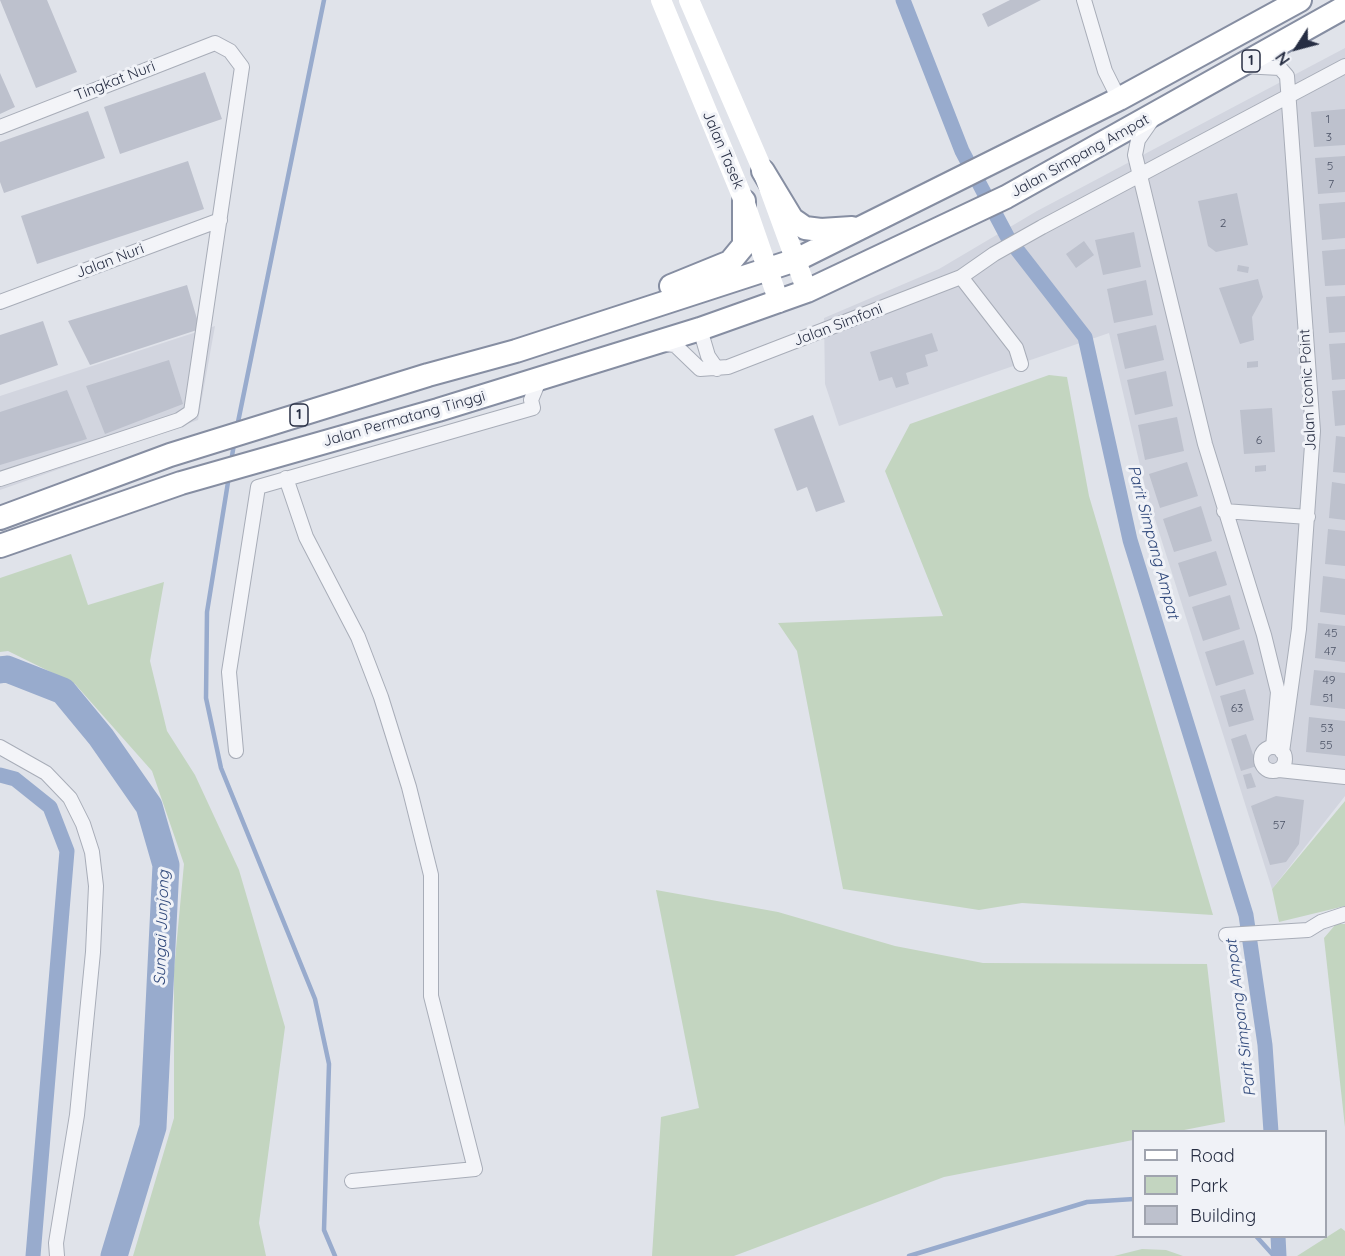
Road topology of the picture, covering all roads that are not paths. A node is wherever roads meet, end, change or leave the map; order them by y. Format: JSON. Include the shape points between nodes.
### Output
{"nodes":[{"id":1,"x":653,"y":0,"type":"edge"},
{"id":2,"x":662,"y":0,"type":"edge"},
{"id":3,"x":1084,"y":0,"type":"edge"},
{"id":4,"x":1300,"y":0,"type":"edge"},
{"id":5,"x":693,"y":5,"type":"edge"},
{"id":6,"x":1345,"y":7,"type":"edge"},
{"id":7,"x":670,"y":21,"type":"junction"},
{"id":8,"x":1242,"y":66,"type":"junction"},
{"id":9,"x":1345,"y":66,"type":"edge"},
{"id":10,"x":1289,"y":96,"type":"junction"},
{"id":11,"x":1119,"y":99,"type":"junction"},
{"id":12,"x":1156,"y":114,"type":"junction"},
{"id":13,"x":0,"y":127,"type":"edge"},
{"id":14,"x":763,"y":171,"type":"junction"},
{"id":15,"x":1141,"y":174,"type":"junction"},
{"id":16,"x":744,"y":201,"type":"junction"},
{"id":17,"x":220,"y":220,"type":"junction"},
{"id":18,"x":862,"y":227,"type":"junction"},
{"id":19,"x":796,"y":260,"type":"junction"},
{"id":20,"x":768,"y":269,"type":"junction"},
{"id":21,"x":961,"y":278,"type":"junction"},
{"id":22,"x":807,"y":291,"type":"junction"},
{"id":23,"x":691,"y":294,"type":"junction"},
{"id":24,"x":0,"y":302,"type":"edge"},
{"id":25,"x":778,"y":302,"type":"junction"},
{"id":26,"x":594,"y":324,"type":"junction"},
{"id":27,"x":700,"y":329,"type":"junction"},
{"id":28,"x":651,"y":343,"type":"junction"},
{"id":29,"x":1021,"y":364,"type":"dead end"},
{"id":30,"x":717,"y":369,"type":"junction"},
{"id":31,"x":540,"y":378,"type":"junction"},
{"id":32,"x":485,"y":395,"type":"junction"},
{"id":33,"x":531,"y":400,"type":"junction"},
{"id":34,"x":286,"y":478,"type":"junction"},
{"id":35,"x":0,"y":479,"type":"edge"},
{"id":36,"x":1224,"y":511,"type":"junction"},
{"id":37,"x":1308,"y":517,"type":"junction"},
{"id":38,"x":0,"y":519,"type":"edge"},
{"id":39,"x":0,"y":546,"type":"edge"},
{"id":40,"x":0,"y":747,"type":"edge"},
{"id":41,"x":1277,"y":749,"type":"junction"},
{"id":42,"x":236,"y":751,"type":"dead end"},
{"id":43,"x":1279,"y":770,"type":"junction"},
{"id":44,"x":1345,"y":777,"type":"edge"},
{"id":45,"x":1345,"y":914,"type":"edge"},
{"id":46,"x":1230,"y":935,"type":"dead end"},
{"id":47,"x":352,"y":1181,"type":"dead end"},
{"id":48,"x":57,"y":1256,"type":"edge"}],
"edges":[{"from":1,"to":7,"type":"street"},
{"from":2,"to":7,"type":"main road","name":"Jalan Tasek"},
{"from":3,"to":11,"type":"street","via":[[1105,71]]},
{"from":4,"to":11,"type":"highway","name":"Jalan Simpang Ampat","number":"1"},
{"from":5,"to":14,"type":"main road","name":"Jalan Tasek"},
{"from":6,"to":8,"type":"highway","name":"Jalan Simpang Ampat","number":"1"},
{"from":7,"to":16,"type":"main road","name":"Jalan Tasek"},
{"from":8,"to":10,"type":"street","name":"Jalan Iconic Point","via":[[1280,68],[1287,76]]},
{"from":8,"to":12,"type":"highway","name":"Jalan Simpang Ampat","number":"1"},
{"from":9,"to":10,"type":"street","name":"Jalan Simfoni"},
{"from":10,"to":15,"type":"street","name":"Jalan Simfoni"},
{"from":10,"to":37,"type":"street","name":"Jalan Iconic Point","via":[[1313,431]]},
{"from":11,"to":18,"type":"highway","name":"Jalan Simpang Ampat","number":"1"},
{"from":12,"to":15,"type":"street","via":[[1138,140],[1135,155]]},
{"from":12,"to":22,"type":"highway","name":"Jalan Simpang Ampat","number":"1","via":[[1006,197]]},
{"from":13,"to":17,"type":"street","name":"Tingkat Nuri","via":[[215,43],[230,51],[242,67]]},
{"from":14,"to":18,"type":"highway","via":[[792,219],[805,228]]},
{"from":14,"to":19,"type":"main road","name":"Jalan Tasek"},
{"from":15,"to":21,"type":"street","name":"Jalan Simfoni","via":[[994,254]]},
{"from":15,"to":36,"type":"street","via":[[1204,444]]},
{"from":16,"to":20,"type":"main road","name":"Jalan Tasek"},
{"from":16,"to":26,"type":"highway","via":[[744,245],[730,261]]},
{"from":17,"to":24,"type":"street","name":"Jalan Nuri"},
{"from":17,"to":35,"type":"street","via":[[191,412],[179,420]]},
{"from":18,"to":19,"type":"highway","name":"Jalan Simpang Ampat","number":"1"},
{"from":19,"to":20,"type":"highway","number":"1"},
{"from":19,"to":22,"type":"main road","name":"Jalan Tasek"},
{"from":20,"to":23,"type":"highway","number":"1"},
{"from":20,"to":25,"type":"main road","name":"Jalan Tasek"},
{"from":21,"to":29,"type":"street","via":[[1016,348]]},
{"from":21,"to":30,"type":"street","name":"Jalan Simfoni"},
{"from":22,"to":25,"type":"highway","name":"Jalan Permatang Tinggi","number":"1"},
{"from":23,"to":26,"type":"highway","number":"1"},
{"from":23,"to":27,"type":"highway"},
{"from":25,"to":27,"type":"highway","name":"Jalan Permatang Tinggi","number":"1"},
{"from":26,"to":38,"type":"highway","number":"1","via":[[170,455]]},
{"from":27,"to":28,"type":"highway","name":"Jalan Permatang Tinggi","number":"1"},
{"from":27,"to":30,"type":"street","via":[[708,356]]},
{"from":28,"to":30,"type":"street","via":[[675,345],[700,369]]},
{"from":28,"to":31,"type":"highway","name":"Jalan Permatang Tinggi","number":"1"},
{"from":31,"to":32,"type":"highway","name":"Jalan Permatang Tinggi","number":"1"},
{"from":31,"to":33,"type":"street"},
{"from":32,"to":33,"type":"street"},
{"from":32,"to":39,"type":"highway","name":"Jalan Permatang Tinggi","number":"1","via":[[181,483]]},
{"from":33,"to":34,"type":"street","via":[[533,408]]},
{"from":34,"to":42,"type":"street","via":[[258,487],[229,672]]},
{"from":34,"to":47,"type":"street","via":[[306,537],[358,637],[409,787],[431,874],[431,996],[475,1169]]},
{"from":36,"to":37,"type":"street"},
{"from":36,"to":41,"type":"street","via":[[1278,692]]},
{"from":37,"to":41,"type":"street","name":"Jalan Iconic Point","via":[[1299,629]]},
{"from":40,"to":48,"type":"street","via":[[46,773],[70,798],[92,852],[93,952]]},
{"from":41,"to":43,"type":"street","via":[[1284,763]]},
{"from":41,"to":43,"type":"street","via":[[1262,753],[1262,765],[1268,770]]},
{"from":43,"to":44,"type":"street"},
{"from":45,"to":46,"type":"street","via":[[1308,930]]}]}
